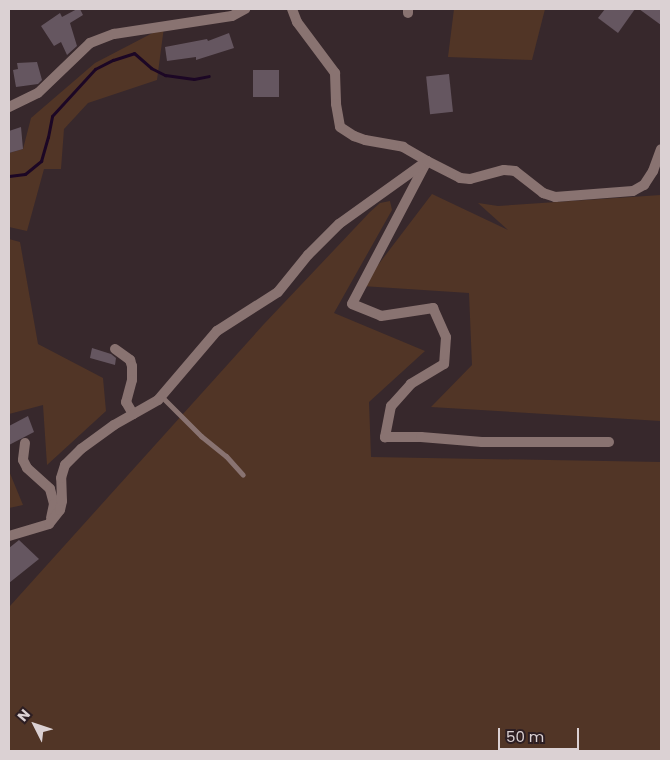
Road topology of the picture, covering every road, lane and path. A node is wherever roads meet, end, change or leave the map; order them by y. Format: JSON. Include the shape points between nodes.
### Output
{"nodes":[{"id":1,"x":245,"y":9,"type":"edge"},
{"id":2,"x":292,"y":9,"type":"edge"},
{"id":3,"x":9,"y":107,"type":"edge"},
{"id":4,"x":661,"y":149,"type":"edge"},
{"id":5,"x":427,"y":161,"type":"junction"},
{"id":6,"x":115,"y":350,"type":"dead end"},
{"id":7,"x":161,"y":396,"type":"junction"},
{"id":8,"x":133,"y":414,"type":"junction"},
{"id":9,"x":608,"y":442,"type":"dead end"},
{"id":10,"x":25,"y":443,"type":"dead end"},
{"id":11,"x":243,"y":475,"type":"dead end"},
{"id":12,"x":49,"y":524,"type":"junction"},
{"id":13,"x":9,"y":536,"type":"edge"}],
"edges":[{"from":1,"to":3,"type":"street","via":[[232,16],[114,34],[90,43],[38,92]]},
{"from":2,"to":5,"type":"street","via":[[297,22],[335,73],[340,127],[365,140],[403,147]]},
{"from":4,"to":5,"type":"street","via":[[649,178],[644,185],[633,190],[555,197],[543,193],[515,171],[460,178]]},
{"from":5,"to":7,"type":"street","via":[[339,224],[278,292],[217,332]]},
{"from":5,"to":9,"type":"street","via":[[352,304],[381,316],[433,308],[446,337],[444,364],[411,384],[391,406],[385,437],[482,442]]},
{"from":6,"to":8,"type":"street","via":[[130,360],[132,366],[126,402]]},
{"from":7,"to":8,"type":"street"},
{"from":7,"to":11,"type":"lane"},
{"from":8,"to":12,"type":"street","via":[[102,432],[65,466],[61,478],[60,510]]},
{"from":10,"to":12,"type":"street","via":[[23,460],[50,489],[54,504]]},
{"from":12,"to":13,"type":"street"}]}
